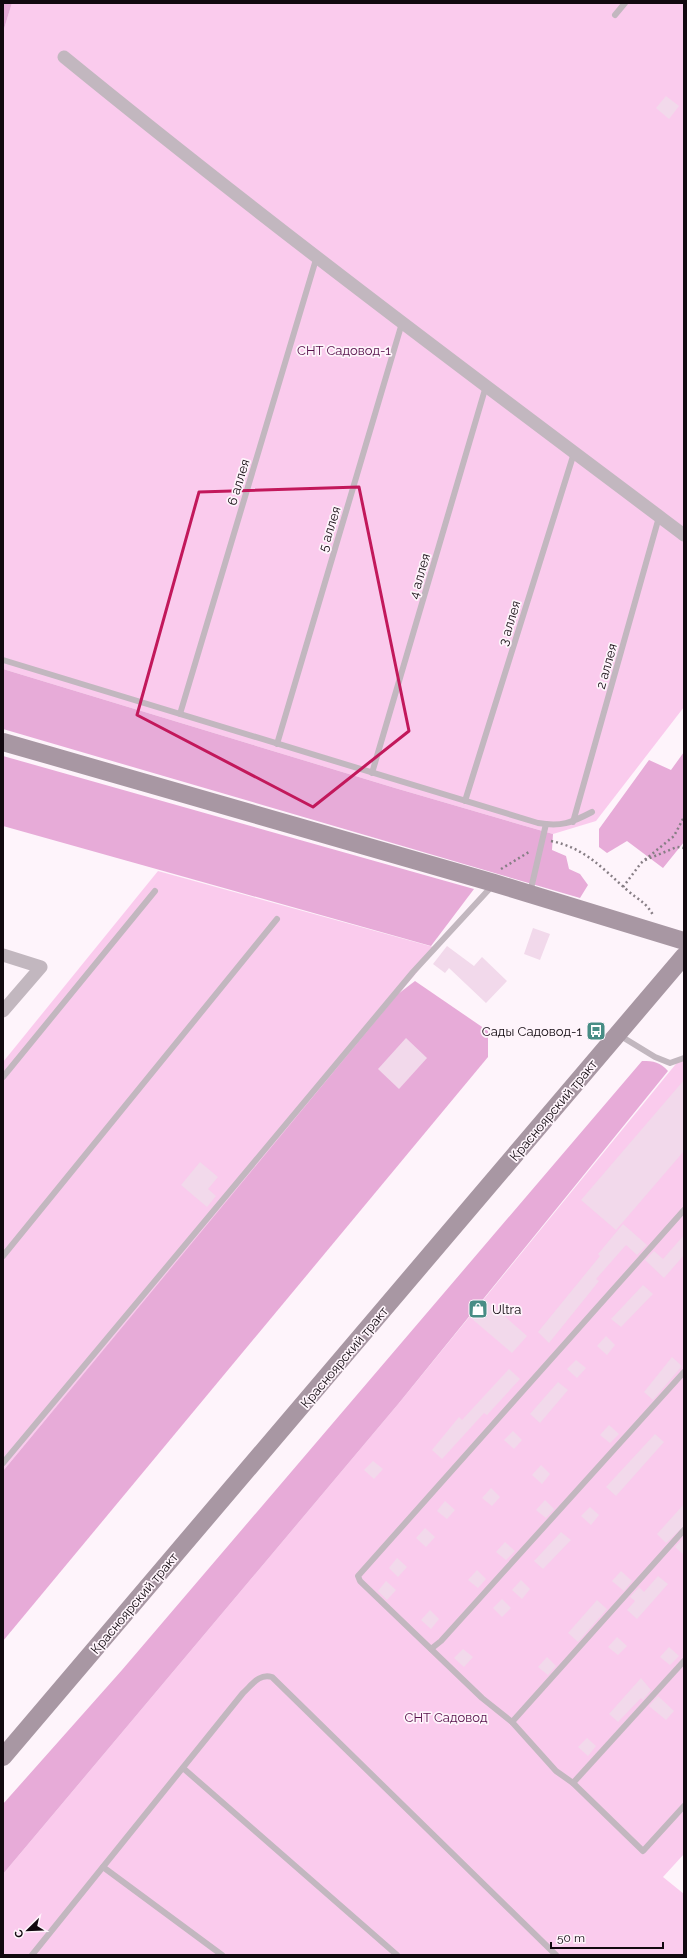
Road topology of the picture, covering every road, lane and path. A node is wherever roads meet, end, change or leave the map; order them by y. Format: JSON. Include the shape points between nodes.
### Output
{"nodes":[{"id":1,"x":625,"y":3,"type":"edge"},
{"id":2,"x":616,"y":15,"type":"dead end"},
{"id":3,"x":64,"y":57,"type":"dead end"},
{"id":4,"x":317,"y":256,"type":"junction"},
{"id":5,"x":402,"y":321,"type":"junction"},
{"id":6,"x":486,"y":386,"type":"junction"},
{"id":7,"x":574,"y":453,"type":"junction"},
{"id":8,"x":659,"y":517,"type":"junction"},
{"id":9,"x":684,"y":535,"type":"edge"},
{"id":10,"x":3,"y":660,"type":"edge"},
{"id":11,"x":180,"y":714,"type":"junction"},
{"id":12,"x":3,"y":742,"type":"edge"},
{"id":13,"x":277,"y":744,"type":"junction"},
{"id":14,"x":372,"y":772,"type":"junction"},
{"id":15,"x":465,"y":801,"type":"junction"},
{"id":16,"x":592,"y":812,"type":"dead end"},
{"id":17,"x":684,"y":817,"type":"edge"},
{"id":18,"x":573,"y":822,"type":"junction"},
{"id":19,"x":546,"y":824,"type":"junction"},
{"id":20,"x":542,"y":842,"type":"junction"},
{"id":21,"x":684,"y":848,"type":"edge"},
{"id":22,"x":641,"y":863,"type":"junction"},
{"id":23,"x":486,"y":881,"type":"junction"},
{"id":24,"x":623,"y":887,"type":"junction"},
{"id":25,"x":155,"y":891,"type":"dead end"},
{"id":26,"x":530,"y":895,"type":"junction"},
{"id":27,"x":657,"y":918,"type":"dead end"},
{"id":28,"x":277,"y":919,"type":"dead end"},
{"id":29,"x":684,"y":941,"type":"edge"},
{"id":30,"x":3,"y":955,"type":"edge"},
{"id":31,"x":684,"y":956,"type":"edge"},
{"id":32,"x":3,"y":1011,"type":"edge"},
{"id":33,"x":618,"y":1034,"type":"junction"},
{"id":34,"x":684,"y":1058,"type":"edge"},
{"id":35,"x":3,"y":1077,"type":"edge"},
{"id":36,"x":684,"y":1210,"type":"edge"},
{"id":37,"x":3,"y":1256,"type":"edge"},
{"id":38,"x":684,"y":1372,"type":"edge"},
{"id":39,"x":3,"y":1463,"type":"edge"},
{"id":40,"x":684,"y":1530,"type":"edge"},
{"id":41,"x":431,"y":1649,"type":"junction"},
{"id":42,"x":684,"y":1661,"type":"edge"},
{"id":43,"x":512,"y":1722,"type":"junction"},
{"id":44,"x":3,"y":1757,"type":"edge"},
{"id":45,"x":183,"y":1768,"type":"junction"},
{"id":46,"x":573,"y":1783,"type":"junction"},
{"id":47,"x":684,"y":1806,"type":"edge"},
{"id":48,"x":103,"y":1867,"type":"junction"},
{"id":49,"x":32,"y":1955,"type":"edge"},
{"id":50,"x":222,"y":1955,"type":"edge"},
{"id":51,"x":396,"y":1955,"type":"edge"},
{"id":52,"x":556,"y":1955,"type":"edge"}],
"edges":[{"from":1,"to":2,"type":"lane"},
{"from":3,"to":4,"type":"street"},
{"from":4,"to":5,"type":"street"},
{"from":4,"to":11,"type":"lane","name":"6 аллея"},
{"from":5,"to":6,"type":"street"},
{"from":5,"to":13,"type":"lane","name":"5 аллея"},
{"from":6,"to":7,"type":"street"},
{"from":6,"to":14,"type":"lane","name":"4 аллея"},
{"from":7,"to":8,"type":"street"},
{"from":7,"to":15,"type":"lane","name":"3 аллея"},
{"from":8,"to":9,"type":"street"},
{"from":8,"to":18,"type":"lane","name":"2 аллея"},
{"from":10,"to":11,"type":"lane"},
{"from":11,"to":13,"type":"lane"},
{"from":12,"to":23,"type":"main road"},
{"from":13,"to":14,"type":"lane"},
{"from":14,"to":15,"type":"lane"},
{"from":15,"to":19,"type":"lane"},
{"from":16,"to":18,"type":"lane"},
{"from":17,"to":22,"type":"path","via":[[674,836]]},
{"from":18,"to":19,"type":"lane","via":[[555,826]]},
{"from":19,"to":20,"type":"lane"},
{"from":20,"to":23,"type":"path"},
{"from":20,"to":24,"type":"path","via":[[566,844],[589,856]]},
{"from":20,"to":26,"type":"lane"},
{"from":21,"to":22,"type":"path","via":[[677,847]]},
{"from":22,"to":24,"type":"path"},
{"from":23,"to":26,"type":"main road"},
{"from":23,"to":39,"type":"lane"},
{"from":24,"to":27,"type":"path","via":[[647,905]]},
{"from":25,"to":35,"type":"lane"},
{"from":26,"to":29,"type":"main road"},
{"from":28,"to":37,"type":"lane"},
{"from":30,"to":32,"type":"street","via":[[41,967]]},
{"from":31,"to":33,"type":"main road","name":"Красноярский тракт"},
{"from":33,"to":34,"type":"lane","via":[[655,1057],[670,1063]]},
{"from":33,"to":44,"type":"main road","name":"Красноярский тракт"},
{"from":36,"to":41,"type":"lane","via":[[358,1576],[360,1581]]},
{"from":38,"to":41,"type":"lane"},
{"from":40,"to":43,"type":"lane"},
{"from":41,"to":43,"type":"lane","via":[[482,1698]]},
{"from":42,"to":46,"type":"lane"},
{"from":43,"to":46,"type":"lane","via":[[556,1771]]},
{"from":45,"to":48,"type":"lane"},
{"from":45,"to":51,"type":"lane"},
{"from":45,"to":52,"type":"lane","via":[[243,1693],[261,1676],[272,1677]]},
{"from":46,"to":47,"type":"lane","via":[[643,1851]]},
{"from":48,"to":49,"type":"lane"},
{"from":48,"to":50,"type":"lane"}]}
